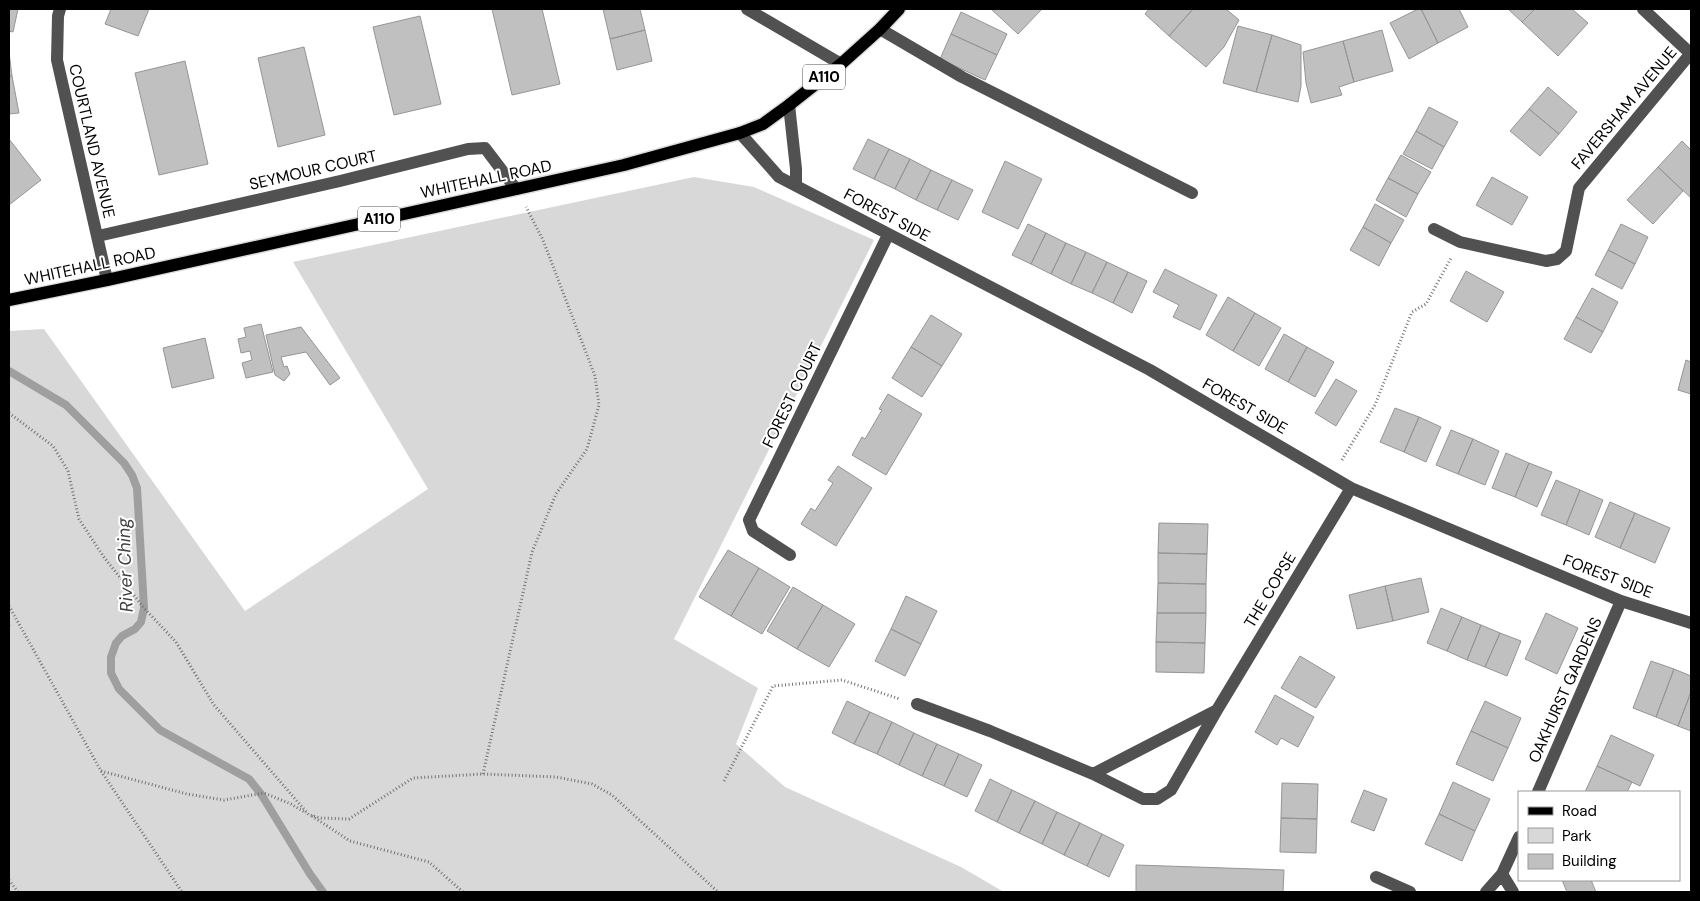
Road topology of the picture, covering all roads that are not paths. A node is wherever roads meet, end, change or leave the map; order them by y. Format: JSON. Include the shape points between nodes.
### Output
{"nodes":[{"id":1,"x":60,"y":9,"type":"edge"},
{"id":2,"x":747,"y":9,"type":"edge"},
{"id":3,"x":899,"y":9,"type":"edge"},
{"id":4,"x":1643,"y":9,"type":"edge"},
{"id":5,"x":880,"y":29,"type":"junction"},
{"id":6,"x":1691,"y":53,"type":"edge"},
{"id":7,"x":841,"y":64,"type":"junction"},
{"id":8,"x":789,"y":105,"type":"junction"},
{"id":9,"x":740,"y":133,"type":"junction"},
{"id":10,"x":796,"y":185,"type":"junction"},
{"id":11,"x":516,"y":189,"type":"junction"},
{"id":12,"x":1192,"y":193,"type":"dead end"},
{"id":13,"x":1434,"y":229,"type":"dead end"},
{"id":14,"x":888,"y":234,"type":"junction"},
{"id":15,"x":98,"y":236,"type":"junction"},
{"id":16,"x":107,"y":280,"type":"junction"},
{"id":17,"x":9,"y":300,"type":"edge"},
{"id":18,"x":1351,"y":488,"type":"junction"},
{"id":19,"x":790,"y":555,"type":"dead end"},
{"id":20,"x":1621,"y":601,"type":"junction"},
{"id":21,"x":1691,"y":623,"type":"edge"},
{"id":22,"x":918,"y":704,"type":"road end"},
{"id":23,"x":1216,"y":710,"type":"junction"},
{"id":24,"x":1093,"y":774,"type":"junction"},
{"id":25,"x":1538,"y":791,"type":"edge"},
{"id":26,"x":1518,"y":839,"type":"edge"},
{"id":27,"x":1502,"y":874,"type":"junction"},
{"id":28,"x":1376,"y":877,"type":"dead end"},
{"id":29,"x":1410,"y":892,"type":"edge"},
{"id":30,"x":1486,"y":892,"type":"edge"},
{"id":31,"x":1513,"y":892,"type":"edge"}],
"edges":[{"from":1,"to":15,"type":"street","name":"COURTLAND AVENUE","via":[[57,60]]},
{"from":2,"to":7,"type":"street"},
{"from":3,"to":5,"type":"main road","name":"WHITEHALL ROAD","number":"A110"},
{"from":4,"to":6,"type":"street"},
{"from":5,"to":7,"type":"main road","name":"WHITEHALL ROAD","number":"A110"},
{"from":5,"to":12,"type":"street","via":[[962,77]]},
{"from":6,"to":13,"type":"street","name":"FAVERSHAM AVENUE","via":[[1579,188],[1566,251],[1558,259],[1546,261],[1460,242]]},
{"from":7,"to":8,"type":"main road","name":"WHITEHALL ROAD","number":"A110"},
{"from":8,"to":9,"type":"main road","name":"WHITEHALL ROAD","number":"A110","via":[[763,124]]},
{"from":8,"to":10,"type":"street"},
{"from":9,"to":10,"type":"street","name":"FOREST SIDE","via":[[778,177]]},
{"from":9,"to":11,"type":"main road","name":"WHITEHALL ROAD","number":"A110","via":[[624,165]]},
{"from":10,"to":14,"type":"street","name":"FOREST SIDE"},
{"from":11,"to":15,"type":"street","name":"SEYMOUR COURT","via":[[485,148],[468,149]]},
{"from":11,"to":16,"type":"main road","name":"WHITEHALL ROAD","number":"A110"},
{"from":14,"to":18,"type":"street","name":"FOREST SIDE","via":[[1150,370]]},
{"from":14,"to":19,"type":"street","name":"FOREST COURT","via":[[749,520],[753,531]]},
{"from":15,"to":16,"type":"street","name":"COURTLAND AVENUE"},
{"from":16,"to":17,"type":"main road","name":"WHITEHALL ROAD","number":"A110"},
{"from":18,"to":20,"type":"street","name":"FOREST SIDE"},
{"from":18,"to":23,"type":"street","name":"THE COPSE"},
{"from":20,"to":21,"type":"street","name":"FOREST SIDE"},
{"from":20,"to":25,"type":"street","name":"OAKHURST GARDENS"},
{"from":22,"to":24,"type":"street","name":"THE COPSE"},
{"from":23,"to":24,"type":"street"},
{"from":23,"to":24,"type":"street","name":"THE COPSE","via":[[1171,790],[1157,799],[1143,799]]},
{"from":26,"to":27,"type":"street"},
{"from":27,"to":30,"type":"street"},
{"from":27,"to":31,"type":"street"},
{"from":28,"to":29,"type":"street"}]}
